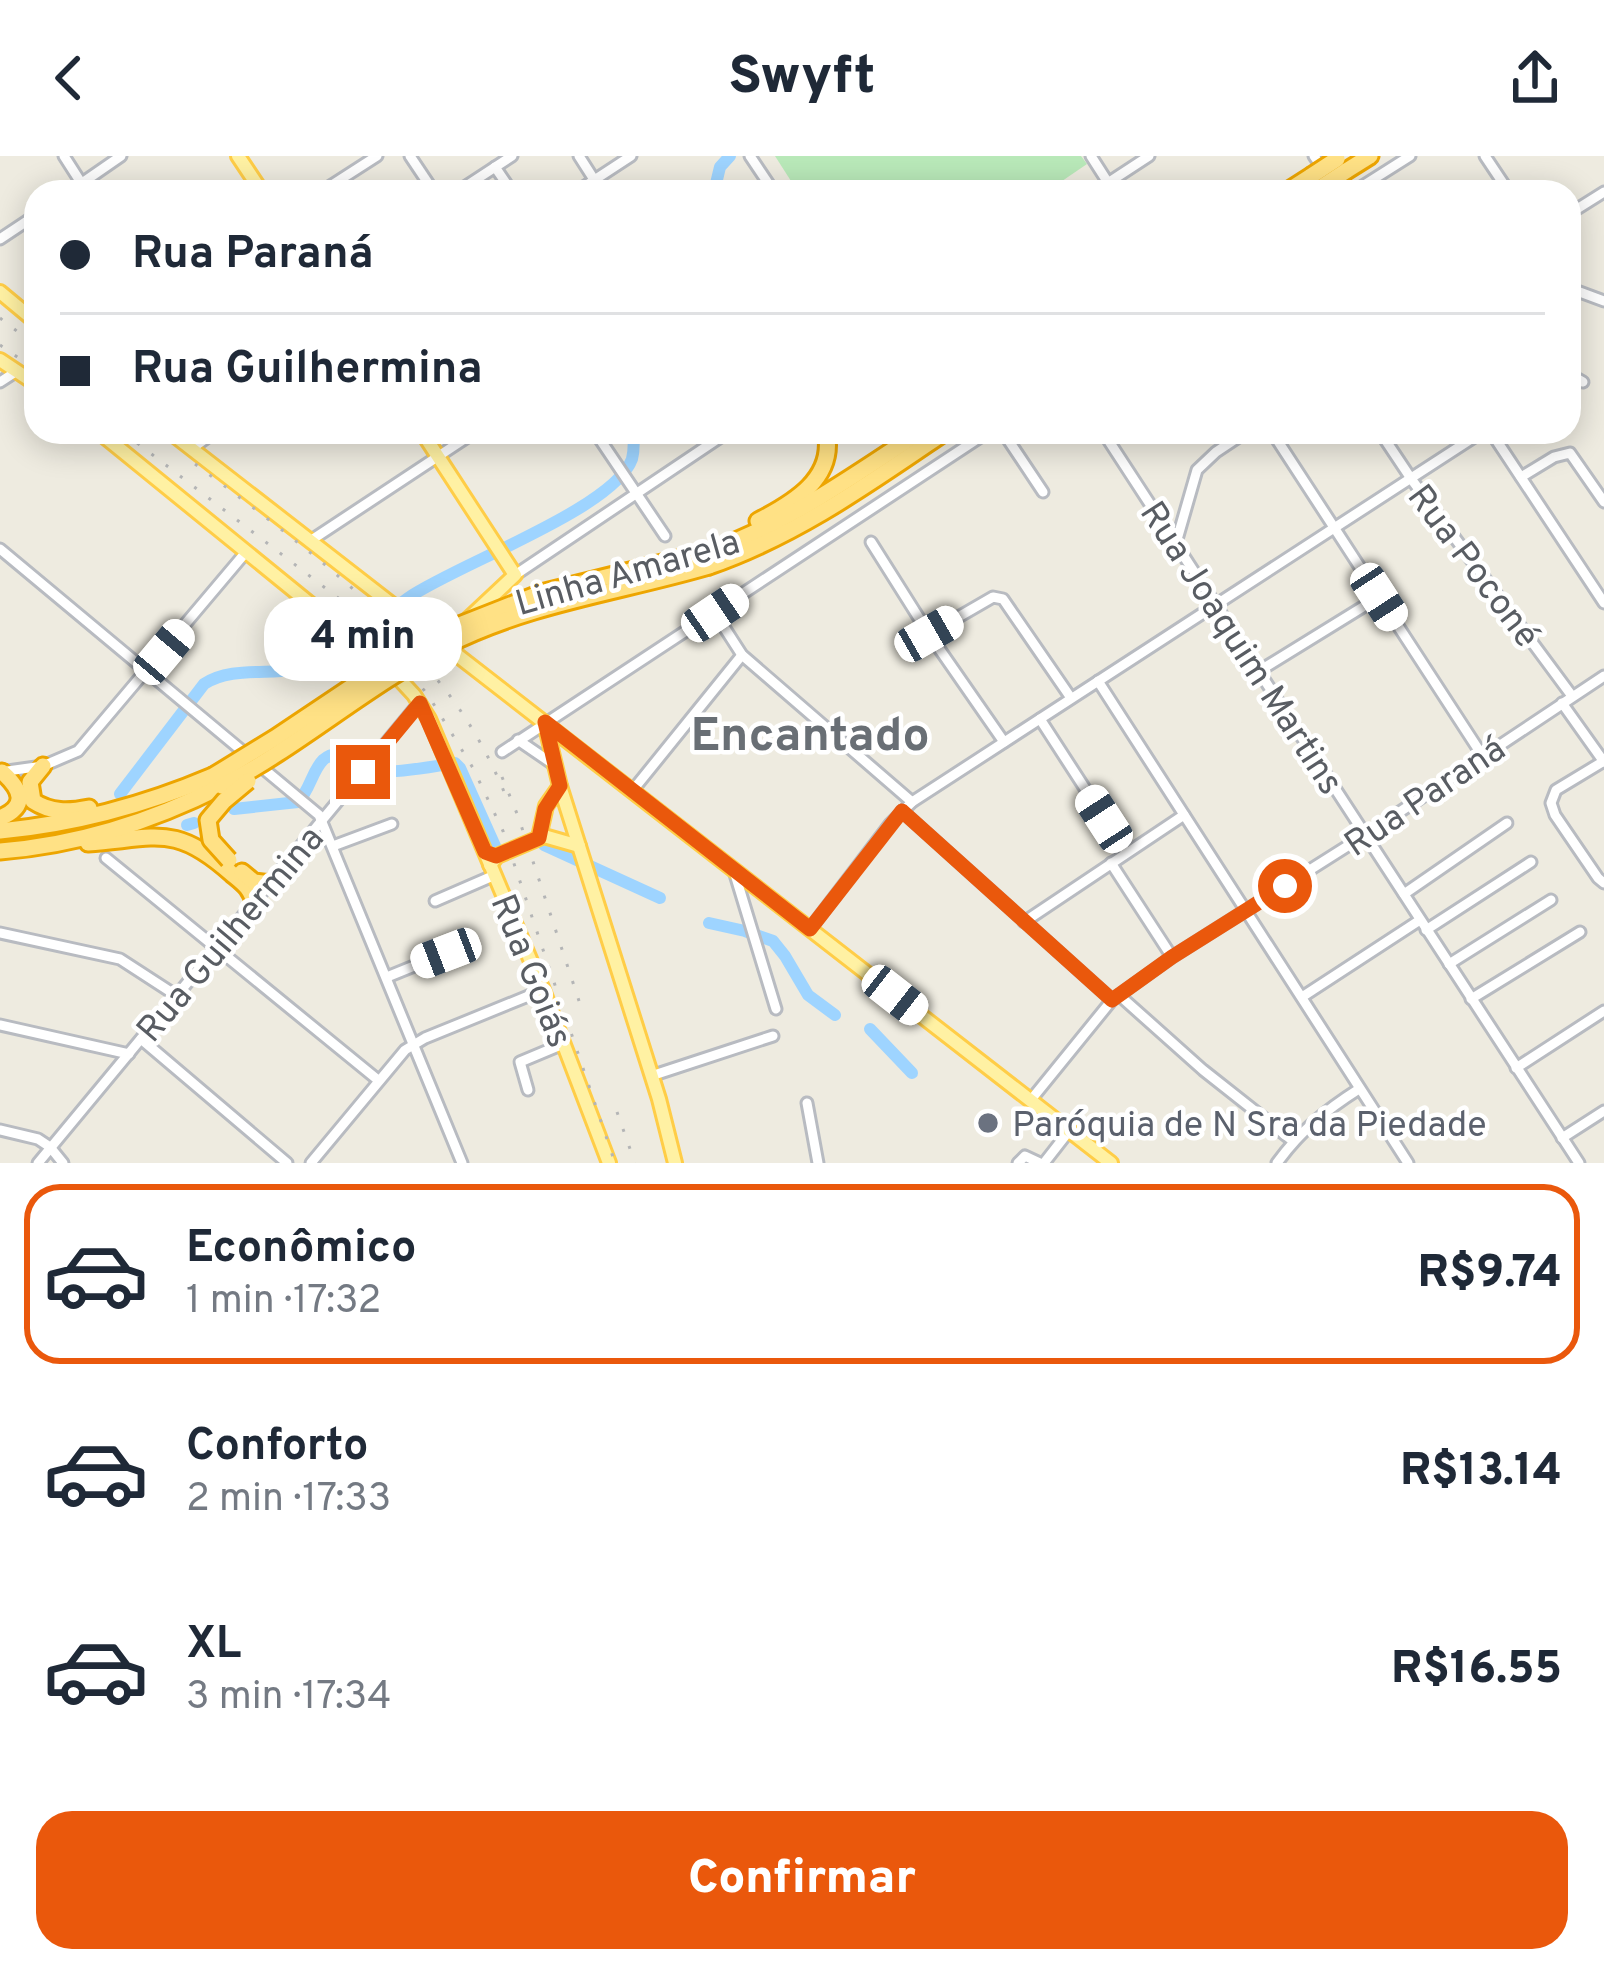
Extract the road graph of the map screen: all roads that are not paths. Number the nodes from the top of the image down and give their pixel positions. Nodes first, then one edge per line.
1 (121, 156) edge
2 (377, 156) edge
3 (512, 156) edge
4 (579, 156) edge
5 (631, 156) edge
6 (1149, 156) edge
7 (1370, 156) edge
8 (1410, 156) edge
9 (1341, 162) edge
10 (495, 167) junction
11 (93, 180) edge
12 (340, 180) edge
13 (475, 180) edge
14 (504, 180) edge
15 (594, 180) joint
16 (1120, 180) edge
17 (1374, 180) edge
18 (0, 292) edge
19 (24, 312) edge
20 (0, 360) edge
21 (17, 371) junction
22 (24, 376) edge
23 (0, 382) edge
24 (114, 444) edge
25 (185, 444) edge
26 (198, 444) edge
27 (430, 444) edge
28 (456, 444) edge
29 (603, 444) edge
30 (710, 444) edge
31 (826, 444) edge
32 (901, 444) edge
33 (927, 444) edge
34 (933, 444) edge
35 (970, 444) edge
36 (1011, 444) edge
37 (1111, 444) edge
38 (1228, 444) edge
39 (1280, 444) edge
40 (1388, 444) edge
41 (1464, 444) edge
42 (1499, 444) edge
43 (191, 449) junction
44 (910, 455) junction
45 (438, 456) junction
46 (1521, 476) junction
47 (1412, 480) junction
48 (1043, 492) dead end
49 (635, 494) junction
50 (1604, 502) edge
51 (1334, 528) junction
52 (665, 536) dead end
53 (310, 541) junction
54 (871, 542) dead end
55 (1176, 543) junction
56 (0, 550) edge
57 (246, 552) junction
58 (711, 556) junction
59 (1604, 572) edge
60 (515, 574) junction
61 (1590, 581) junction
62 (1379, 597) junction
63 (1604, 603) edge
64 (1216, 604) junction
65 (397, 607) junction
66 (715, 613) junction
67 (457, 630) junction
68 (929, 634) junction
69 (742, 655) junction
70 (473, 665) junction
71 (148, 671) junction
72 (1259, 671) junction
73 (1604, 676) edge
74 (1098, 681) junction
75 (1071, 698) junction
76 (1567, 699) junction
77 (420, 703) junction
78 (1040, 719) junction
79 (545, 722) junction
80 (518, 740) junction
81 (1004, 742) junction
82 (577, 747) junction
83 (281, 750) junction
84 (502, 752) dead end
85 (1482, 755) junction
86 (1604, 762) edge
87 (554, 764) junction
88 (44, 766) junction
89 (1, 771) edge
90 (217, 781) junction
91 (560, 786) junction
92 (180, 788) junction
93 (633, 790) junction
94 (912, 802) junction
95 (902, 811) junction
96 (1184, 815) junction
97 (0, 818) edge
98 (322, 820) junction
99 (1507, 823) dead end
100 (392, 824) dead end
101 (0, 831) edge
102 (1365, 835) junction
103 (539, 838) junction
104 (55, 842) junction
105 (333, 846) junction
106 (0, 850) edge
107 (1126, 852) junction
108 (582, 857) junction
109 (106, 858) dead end
110 (492, 862) junction
111 (1111, 862) junction
112 (1531, 862) dead end
113 (734, 870) junction
114 (1604, 883) edge
115 (271, 884) junction
116 (1404, 894) junction
117 (1551, 900) dead end
118 (435, 901) dead end
119 (254, 904) junction
120 (1246, 912) junction
121 (1024, 922) junction
122 (1423, 925) junction
123 (810, 929) junction
124 (1580, 932) dead end
125 (0, 933) edge
126 (217, 949) junction
127 (446, 953) dead end
128 (1172, 957) junction
129 (1449, 964) junction
130 (387, 976) junction
131 (543, 990) junction
132 (177, 995) junction
133 (1302, 997) junction
134 (1115, 998) junction
135 (1471, 999) junction
136 (776, 1010) dead end
137 (1604, 1011) edge
138 (0, 1025) edge
139 (773, 1036) dead end
140 (141, 1039) junction
141 (415, 1043) junction
142 (563, 1044) junction
143 (129, 1054) junction
144 (1516, 1068) junction
145 (651, 1076) junction
146 (378, 1080) junction
147 (1359, 1089) junction
148 (528, 1090) dead end
149 (1030, 1101) junction
150 (807, 1103) dead end
151 (1604, 1112) edge
152 (0, 1130) edge
153 (1070, 1131) junction
154 (1562, 1138) junction
155 (1293, 1141) junction
156 (50, 1148) junction
157 (38, 1163) edge
158 (63, 1163) edge
159 (287, 1163) edge
160 (310, 1163) edge
161 (462, 1163) edge
162 (609, 1163) edge
163 (675, 1163) edge
164 (818, 1163) edge
165 (1018, 1163) edge
166 (1042, 1163) edge
167 (1111, 1163) edge
168 (1277, 1163) edge
169 (1408, 1163) edge
170 (1579, 1163) edge

1 - 11 street
2 - 12 street
3 - 10 street
4 - 15 street
5 - 15 street
6 - 16 street
7 - 9 highway
8 - 17 street
10 - 13 street
10 - 14 street
18 - 19 main road
20 - 21 main road
21 - 22 main road
21 - 23 street
24 - 57 main road, Rua Goiás
25 - 43 main road
26 - 43 street
27 - 45 main road
28 - 45 street
29 - 49 street
30 - 49 street
31 - 58 highway
32 - 58 highway, Linha Amarela
33 - 44 highway, Linha Amarela
34 - 44 highway
35 - 66 street
36 - 48 street
37 - 55 street, Rua Joaquim Martins
38 - 55 street
39 - 51 street
40 - 47 street, Rua Poconé
41 - 47 street
42 - 46 street
43 - 53 main road
44 - 58 highway, Linha Amarela
45 - 53 street
45 - 60 main road
46 - 50 street
46 - 61 street
47 - 51 street
47 - 76 street, Rua Poconé
49 - 52 street
49 - 60 street
51 - 62 street
51 - 64 street
53 - 65 main road
54 - 68 street
55 - 64 street, Rua Joaquim Martins
56 - 71 street
57 - 71 street
57 - 77 main road, Rua Goiás
58 - 83 highway, Linha Amarela, bridge
58 - 90 highway, Linha Amarela, bridge
59 - 61 street
60 - 67 main road
61 - 63 street
62 - 72 street
62 - 85 street
64 - 72 street, Rua Joaquim Martins
64 - 74 street
65 - 67 main road
65 - 70 main road
66 - 69 street
66 - 79 street
67 - 70 main road
68 - 75 street
68 - 81 street
69 - 93 street
69 - 94 street
70 - 79 main road
71 - 88 street
71 - 98 street
72 - 102 street, Rua Joaquim Martins
73 - 76 street, Rua Paraná
74 - 75 street
74 - 96 street
75 - 78 street
76 - 85 street, Rua Paraná
76 - 86 street, Rua Poconé
77 - 98 street, Rua Guilhermina
77 - 110 main road, Rua Goiás
78 - 81 street
78 - 107 street
79 - 80 street
79 - 82 main road
79 - 87 main road
80 - 84 street
80 - 87 street
81 - 94 street
82 - 87 main road
82 - 93 main road
83 - 90 highway, Linha Amarela, bridge
83 - 115 highway, bridge
85 - 102 street, Rua Paraná
86 - 114 street
87 - 91 main road
88 - 89 street
88 - 92 highway
89 - 97 highway
90 - 92 highway, Linha Amarela
90 - 104 highway, Linha Amarela
91 - 103 main road
91 - 108 main road
92 - 101 highway, Linha Amarela
93 - 113 main road
94 - 95 street
95 - 121 street
95 - 123 street
96 - 107 street
96 - 120 street
98 - 105 street
98 - 115 street, Rua Guilhermina
99 - 116 street
100 - 105 street
102 - 116 street, Rua Joaquim Martins
102 - 120 street, Rua Paraná
103 - 108 main road
103 - 110 main road
104 - 106 highway, Linha Amarela
104 - 119 highway
105 - 130 street
107 - 111 street
108 - 145 main road
109 - 126 street
110 - 118 street
110 - 131 main road, Rua Goiás
111 - 121 street
111 - 128 street
112 - 122 street
113 - 123 main road
113 - 136 street
115 - 119 street, Rua Guilhermina
116 - 122 street, Rua Joaquim Martins
117 - 129 street
119 - 126 street, Rua Guilhermina
120 - 128 street, Rua Paraná
120 - 133 street
121 - 134 street
122 - 129 street, Rua Joaquim Martins
122 - 133 street
123 - 149 main road
124 - 135 street
125 - 132 street
126 - 132 street, Rua Guilhermina
126 - 146 street
127 - 130 street
128 - 134 street, Rua Paraná
129 - 135 street, Rua Joaquim Martins
130 - 141 street
131 - 141 street
131 - 142 main road, Rua Goiás
132 - 140 street, Rua Guilhermina
133 - 147 street
134 - 149 street, Rua Paraná
134 - 155 street
135 - 144 street, Rua Joaquim Martins
137 - 144 street
138 - 143 street
139 - 145 street
140 - 143 street, Rua Guilhermina
140 - 159 street
141 - 146 street
141 - 161 street
142 - 148 street
142 - 162 main road, Rua Goiás
143 - 156 street, Rua Guilhermina
144 - 154 street, Rua Joaquim Martins
145 - 163 main road
146 - 160 street
147 - 155 street
147 - 169 street
149 - 153 main road
150 - 164 street
151 - 154 street
152 - 156 street
153 - 166 street
153 - 167 main road
154 - 170 street, Rua Joaquim Martins
155 - 168 street
156 - 157 street, Rua Guilhermina
156 - 158 street
165 - 166 street

